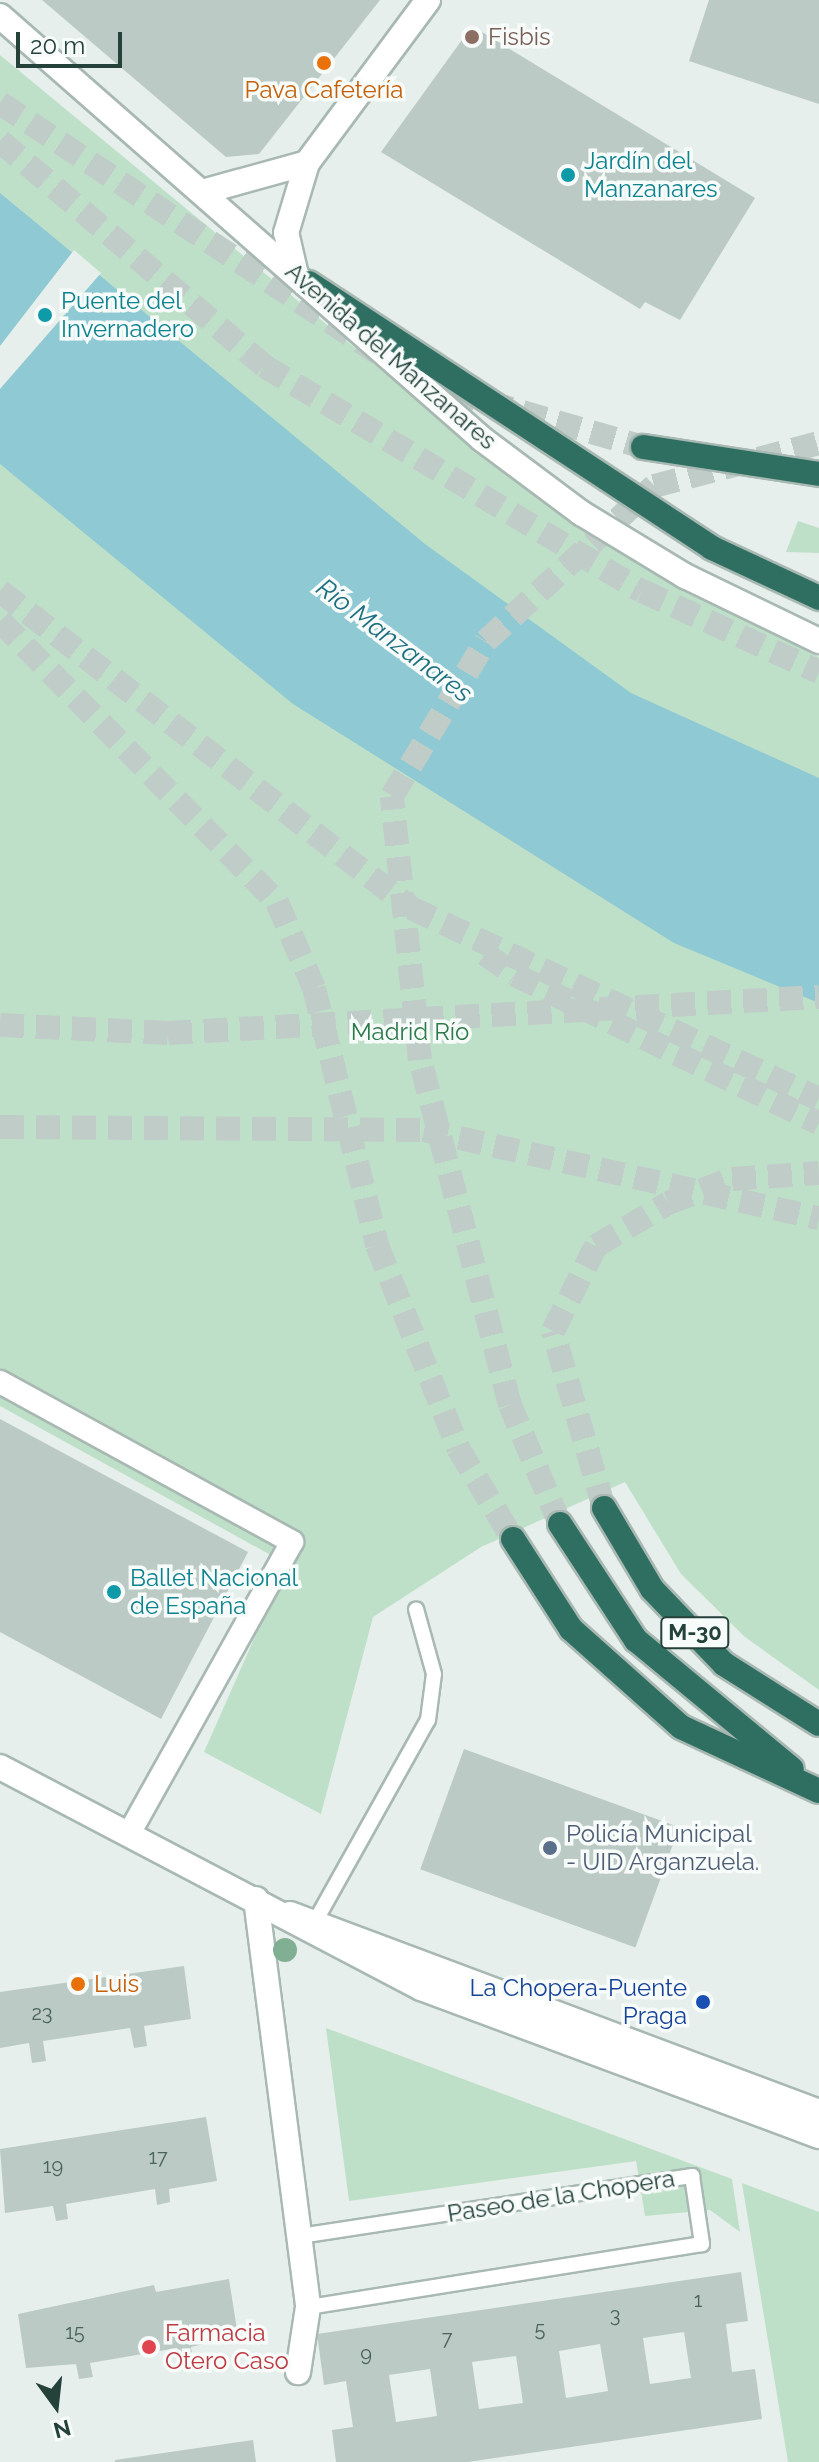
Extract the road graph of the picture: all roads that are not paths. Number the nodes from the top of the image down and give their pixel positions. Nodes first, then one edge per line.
1 (428, 0) edge
2 (0, 16) edge
3 (307, 163) junction
4 (202, 192) junction
5 (302, 277) junction
6 (643, 447) tunnel mouth
7 (819, 474) edge
8 (819, 598) edge
9 (819, 641) edge
10 (0, 1382) edge
11 (604, 1508) tunnel mouth
12 (560, 1524) tunnel mouth
13 (513, 1539) tunnel mouth
14 (416, 1609) dead end
15 (819, 1724) edge
16 (0, 1767) edge
17 (819, 1791) edge
18 (130, 1832) junction
19 (266, 1905) junction
20 (316, 1920) junction
21 (819, 2112) edge
22 (819, 2136) edge
23 (300, 2236) junction
24 (308, 2307) junction
25 (298, 2372) dead end

1 - 3 street
2 - 4 street, Avenida del Manzanares
3 - 4 street
3 - 5 street
4 - 5 street, Avenida del Manzanares
5 - 8 highway
5 - 9 street, Avenida del Manzanares
6 - 7 highway
10 - 18 street
11 - 15 highway, M-30
12 - 17 highway
13 - 17 highway
14 - 20 lane
16 - 18 street
18 - 19 street
19 - 20 street
19 - 22 street
19 - 23 street
20 - 21 street
23 - 24 street
23 - 24 lane, Paseo de la Chopera
24 - 25 street

